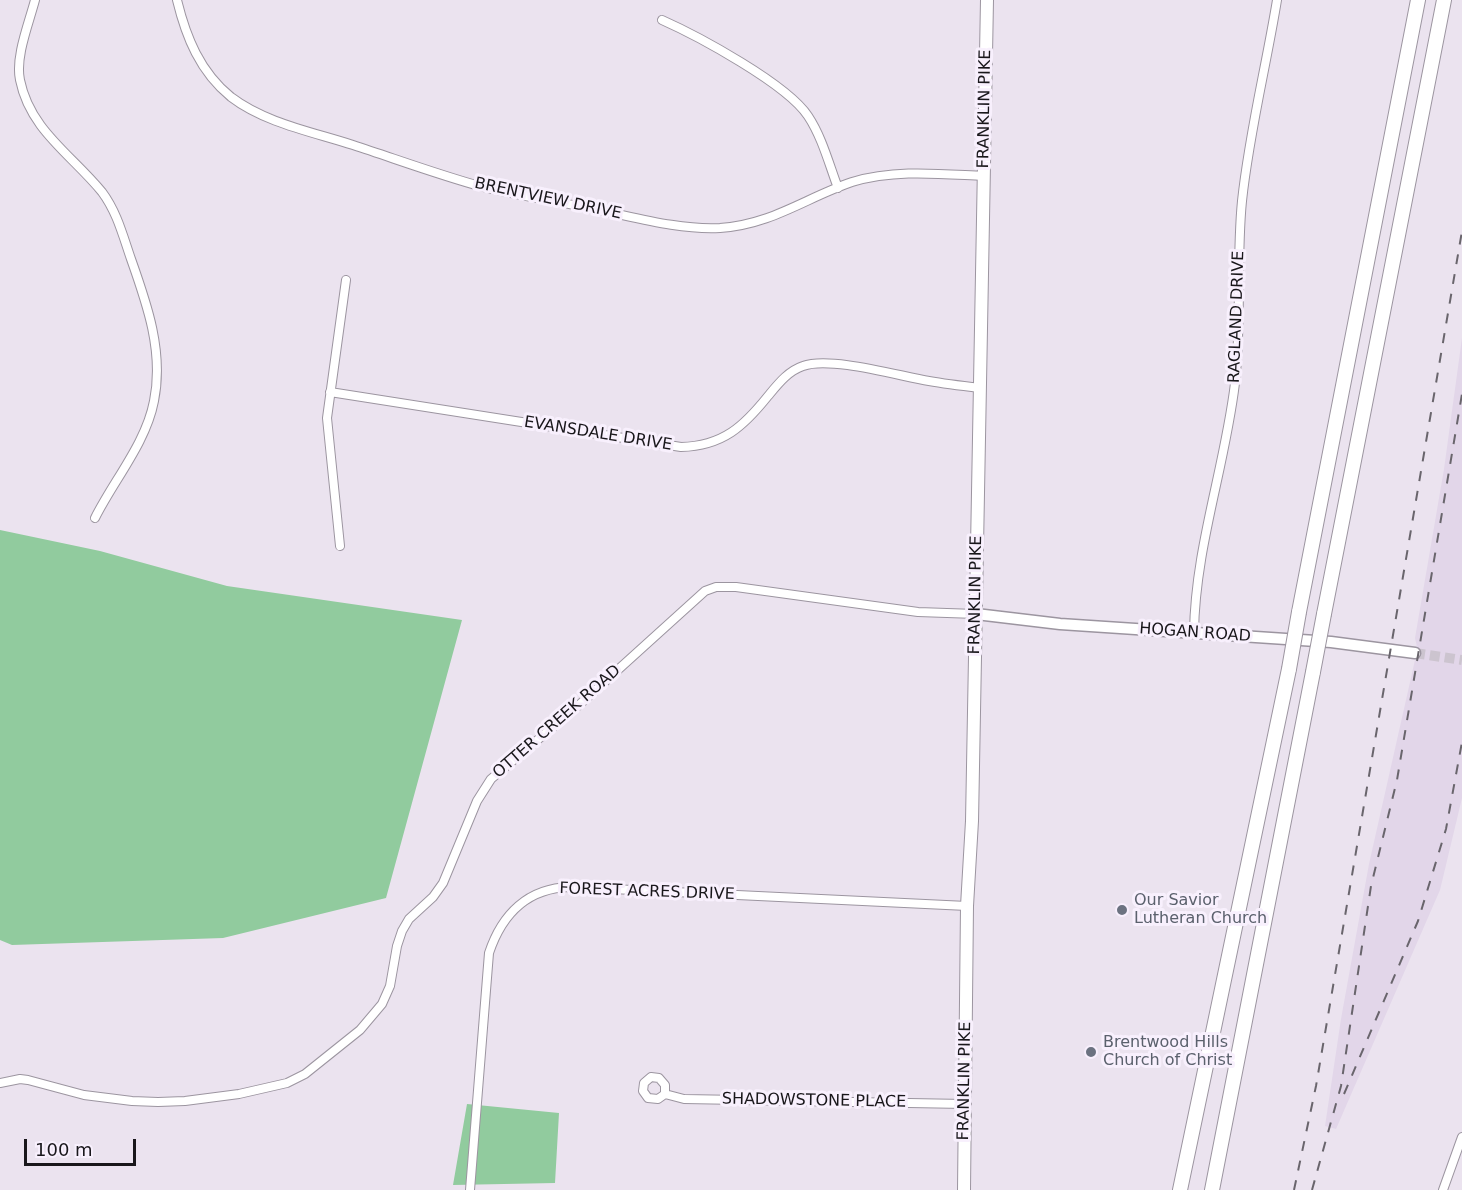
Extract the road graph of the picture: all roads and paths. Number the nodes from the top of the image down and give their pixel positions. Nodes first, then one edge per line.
1 (35, 0) edge
2 (177, 0) edge
3 (987, 0) edge
4 (1277, 0) edge
5 (1418, 0) edge
6 (1444, 0) edge
7 (662, 20) dead end
8 (983, 176) junction
9 (838, 188) junction
10 (345, 280) dead end
11 (980, 388) junction
12 (330, 392) junction
13 (95, 518) dead end
14 (340, 546) dead end
15 (976, 615) junction
16 (1194, 633) junction
17 (1415, 653) tunnel mouth
18 (967, 906) junction
19 (0, 1083) edge
20 (665, 1094) dead end
21 (965, 1104) junction
22 (1462, 1137) edge
23 (470, 1190) edge
24 (964, 1190) edge
25 (1180, 1190) edge
26 (1212, 1190) edge
27 (1443, 1190) edge

1 - 13 street
2 - 9 street, BRENTVIEW DRIVE
3 - 8 main road, FRANKLIN PIKE
4 - 16 street, RAGLAND DRIVE
5 - 25 highway, bridge
6 - 26 highway, bridge
7 - 9 street
8 - 9 street, BRENTVIEW DRIVE
8 - 11 main road, FRANKLIN PIKE
10 - 12 street
11 - 12 street, EVANSDALE DRIVE
11 - 15 main road, FRANKLIN PIKE
12 - 14 street
15 - 16 street, HOGAN ROAD
15 - 18 main road, FRANKLIN PIKE
15 - 19 street, OTTER CREEK ROAD
16 - 17 street, HOGAN ROAD
18 - 21 main road, FRANKLIN PIKE
18 - 23 street, FOREST ACRES DRIVE
20 - 21 street, SHADOWSTONE PLACE
21 - 24 main road, FRANKLIN PIKE
22 - 27 street

